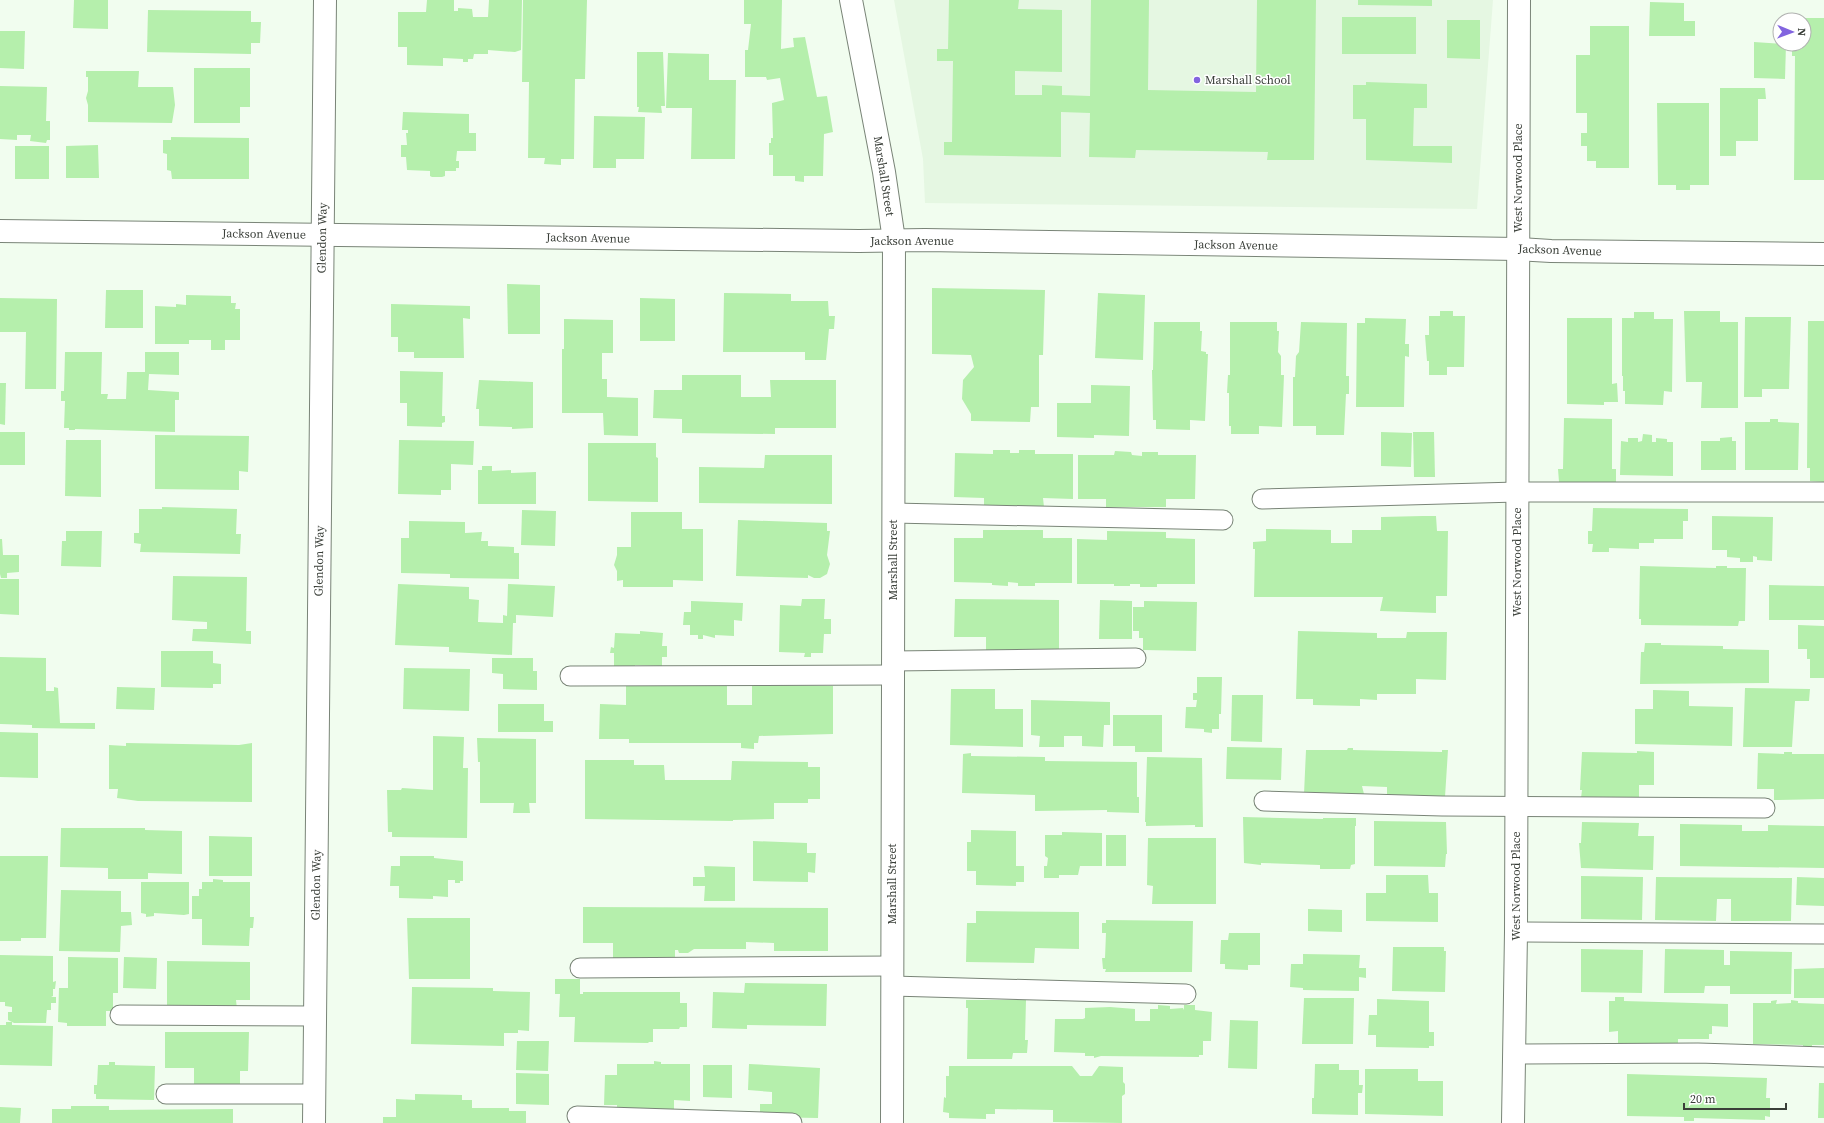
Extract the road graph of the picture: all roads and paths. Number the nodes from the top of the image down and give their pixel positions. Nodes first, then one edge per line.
1 (324, 0) edge
2 (851, 0) edge
3 (1519, 0) edge
4 (0, 232) edge
5 (322, 235) junction
6 (894, 240) junction
7 (1518, 249) junction
8 (1824, 254) edge
9 (1517, 492) junction
10 (1824, 492) edge
11 (1262, 499) dead end
12 (893, 513) junction
13 (1223, 520) dead end
14 (1136, 658) dead end
15 (893, 668) junction
16 (570, 676) dead end
17 (1264, 801) dead end
18 (1516, 806) junction
19 (1765, 808) dead end
20 (1516, 932) junction
21 (1824, 934) edge
22 (580, 968) dead end
23 (892, 976) junction
24 (1186, 994) dead end
25 (120, 1014) dead end
26 (315, 1016) junction
27 (1514, 1054) junction
28 (1824, 1057) edge
29 (166, 1094) dead end
30 (314, 1094) junction
31 (577, 1116) dead end
32 (314, 1123) edge
33 (792, 1123) edge
34 (892, 1123) edge
35 (1513, 1123) edge

1 - 5 street, Glendon Way
2 - 6 street, Marshall Street
3 - 7 street, West Norwood Place
4 - 5 street, Jackson Avenue
5 - 6 street, Jackson Avenue
5 - 26 street, Glendon Way
6 - 7 street, Jackson Avenue
6 - 12 street, Marshall Street
7 - 8 street, Jackson Avenue
7 - 9 street, West Norwood Place
9 - 10 lane
9 - 11 lane
9 - 18 street, West Norwood Place
12 - 13 lane
12 - 15 street, Marshall Street
14 - 15 lane
15 - 16 lane
15 - 23 street, Marshall Street
17 - 18 lane
18 - 19 lane
18 - 20 street, West Norwood Place
20 - 21 lane
20 - 27 street, West Norwood Place
22 - 23 lane
23 - 24 lane
23 - 34 street, Marshall Street
25 - 26 lane
26 - 30 street, Glendon Way
27 - 28 lane
27 - 35 street, West Norwood Place
29 - 30 lane
30 - 32 street, Glendon Way
31 - 33 lane

